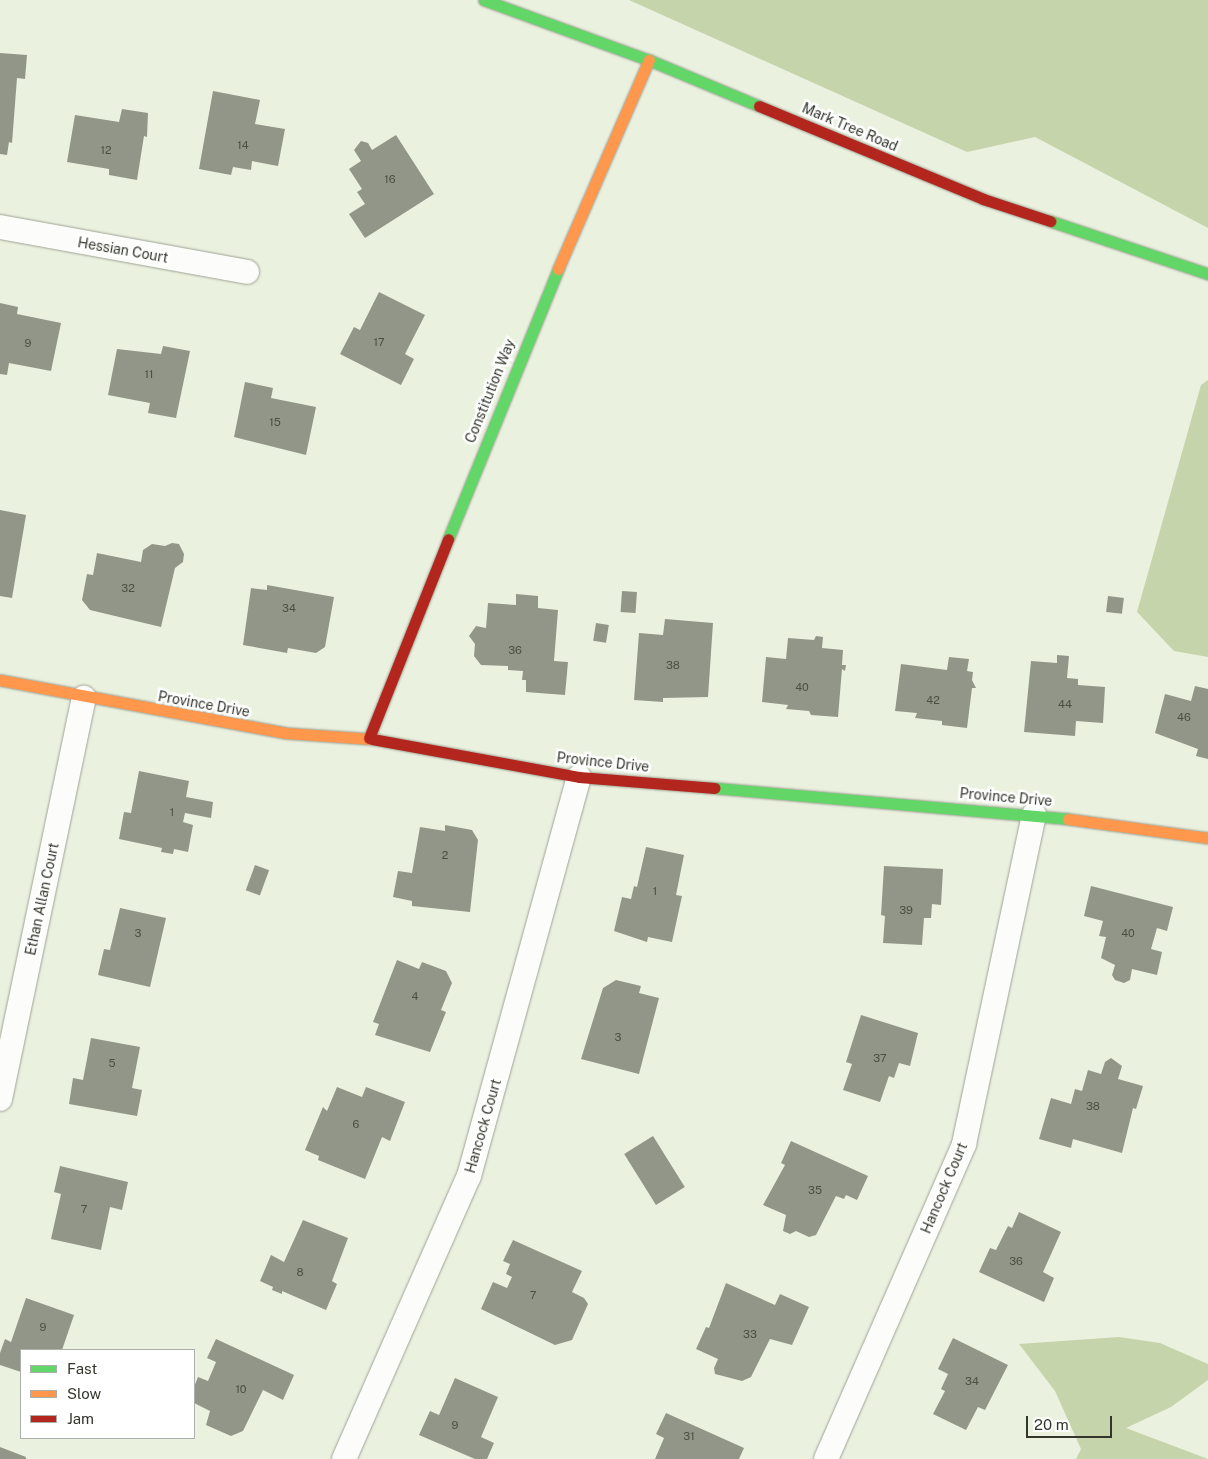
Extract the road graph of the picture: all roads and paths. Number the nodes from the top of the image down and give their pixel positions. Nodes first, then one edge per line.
1 (484, 0) edge
2 (649, 60) junction
3 (0, 227) edge
4 (247, 272) dead end
5 (1208, 274) edge
6 (0, 680) edge
7 (84, 698) junction
8 (369, 738) junction
9 (579, 777) junction
10 (1034, 814) junction
11 (1208, 838) edge
12 (0, 1099) edge
13 (344, 1459) edge
14 (826, 1459) edge

1 - 2 street, Mark Tree Road
2 - 5 street, Mark Tree Road
2 - 8 street, Constitution Way
3 - 4 street, Hessian Court
6 - 7 street, Province Drive
7 - 8 street, Province Drive
7 - 12 street, Ethan Allan Court
8 - 9 street, Province Drive
9 - 10 street, Province Drive
9 - 13 street, Hancock Court
10 - 11 street, Province Drive
10 - 14 street, Hancock Court

